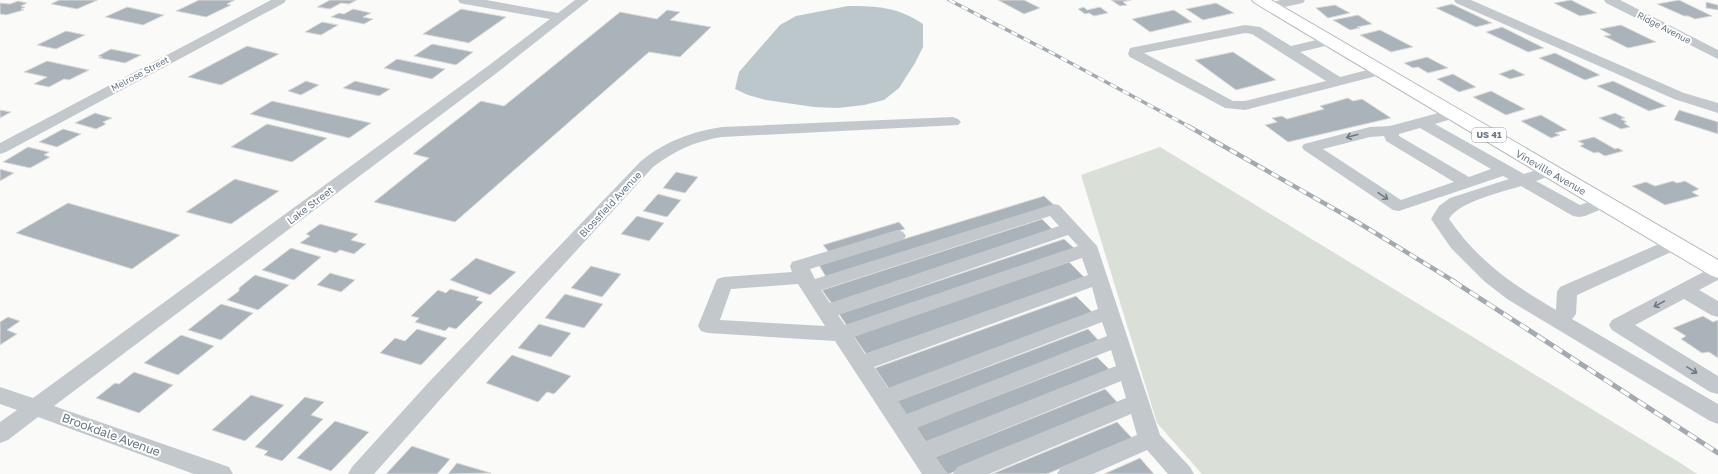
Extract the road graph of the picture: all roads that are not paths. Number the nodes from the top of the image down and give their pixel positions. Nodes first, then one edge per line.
1 (280, 0) edge
2 (464, 0) edge
3 (583, 0) edge
4 (1299, 0) edge
5 (1460, 0) edge
6 (1610, 0) edge
7 (1265, 3) edge
8 (561, 17) junction
9 (1329, 41) junction
10 (1289, 52) junction
11 (1718, 55) edge
12 (1379, 71) junction
13 (1338, 82) junction
14 (1718, 108) edge
15 (1453, 114) junction
16 (953, 122) dead end
17 (1422, 123) junction
18 (1390, 131) junction
19 (0, 149) edge
20 (1524, 156) junction
21 (1500, 167) junction
22 (1549, 171) junction
23 (1522, 180) junction
24 (1468, 183) junction
25 (1603, 202) junction
26 (1071, 228) junction
27 (897, 236) dead end
28 (1674, 244) junction
29 (1089, 249) junction
30 (1718, 271) edge
31 (1098, 278) junction
32 (806, 282) junction
33 (1684, 290) junction
34 (1718, 310) edge
35 (826, 312) junction
36 (1109, 312) junction
37 (1558, 319) junction
38 (1619, 325) junction
39 (841, 334) junction
40 (1118, 339) junction
41 (1593, 340) junction
42 (861, 364) junction
43 (1128, 370) junction
44 (1718, 386) edge
45 (0, 395) edge
46 (884, 398) junction
47 (1138, 402) junction
48 (36, 408) junction
49 (1718, 415) edge
50 (902, 425) junction
51 (0, 434) edge
52 (1150, 439) junction
53 (920, 453) junction
54 (1084, 471) edge
55 (221, 474) edge
56 (360, 474) edge
57 (935, 474) edge
58 (965, 474) edge
59 (1182, 474) edge

1 - 19 street, Melrose Street
2 - 8 street
3 - 8 street, Lake Street
4 - 7 street
5 - 14 street
6 - 11 street, Ridge Avenue
7 - 9 main road, Vineville Avenue / US 41
8 - 48 street, Lake Street
9 - 10 street
9 - 12 main road, Vineville Avenue / US 41
10 - 13 street
10 - 13 street
12 - 13 street
12 - 15 main road, Vineville Avenue / US 41
15 - 17 street
15 - 20 main road, Vineville Avenue / US 41
16 - 56 street, Blossfield Avenue
17 - 18 street
17 - 21 street
18 - 24 street
18 -> 24 street
20 - 21 street
20 - 22 main road, Vineville Avenue / US 41
21 - 23 street
21 - 24 street
22 - 23 street
22 - 25 main road, Vineville Avenue / US 41
23 - 25 street
23 - 37 street
25 - 28 main road, Vineville Avenue / US 41
26 - 29 street
26 - 32 street
26 - 35 street
27 - 32 street
28 - 30 main road, Vineville Avenue / US 41
28 - 37 street
29 - 31 street
29 - 39 street
30 - 33 street
31 - 36 street
31 - 42 street
32 - 35 street
32 - 39 street
33 - 34 street
33 -> 38 street
35 - 39 street
36 - 40 street
36 - 46 street
37 - 41 street
38 - 41 street
38 -> 44 street
39 - 42 street
40 - 43 street
40 - 50 street
41 - 49 street
42 - 46 street
43 - 47 street
43 - 53 street
45 - 48 street, Brookdale Avenue
46 - 50 street
47 - 52 street
47 - 58 street
48 - 51 street, Lake Street
48 - 55 street, Brookdale Avenue
50 - 53 street
52 - 54 street
52 - 59 street
53 - 57 street

